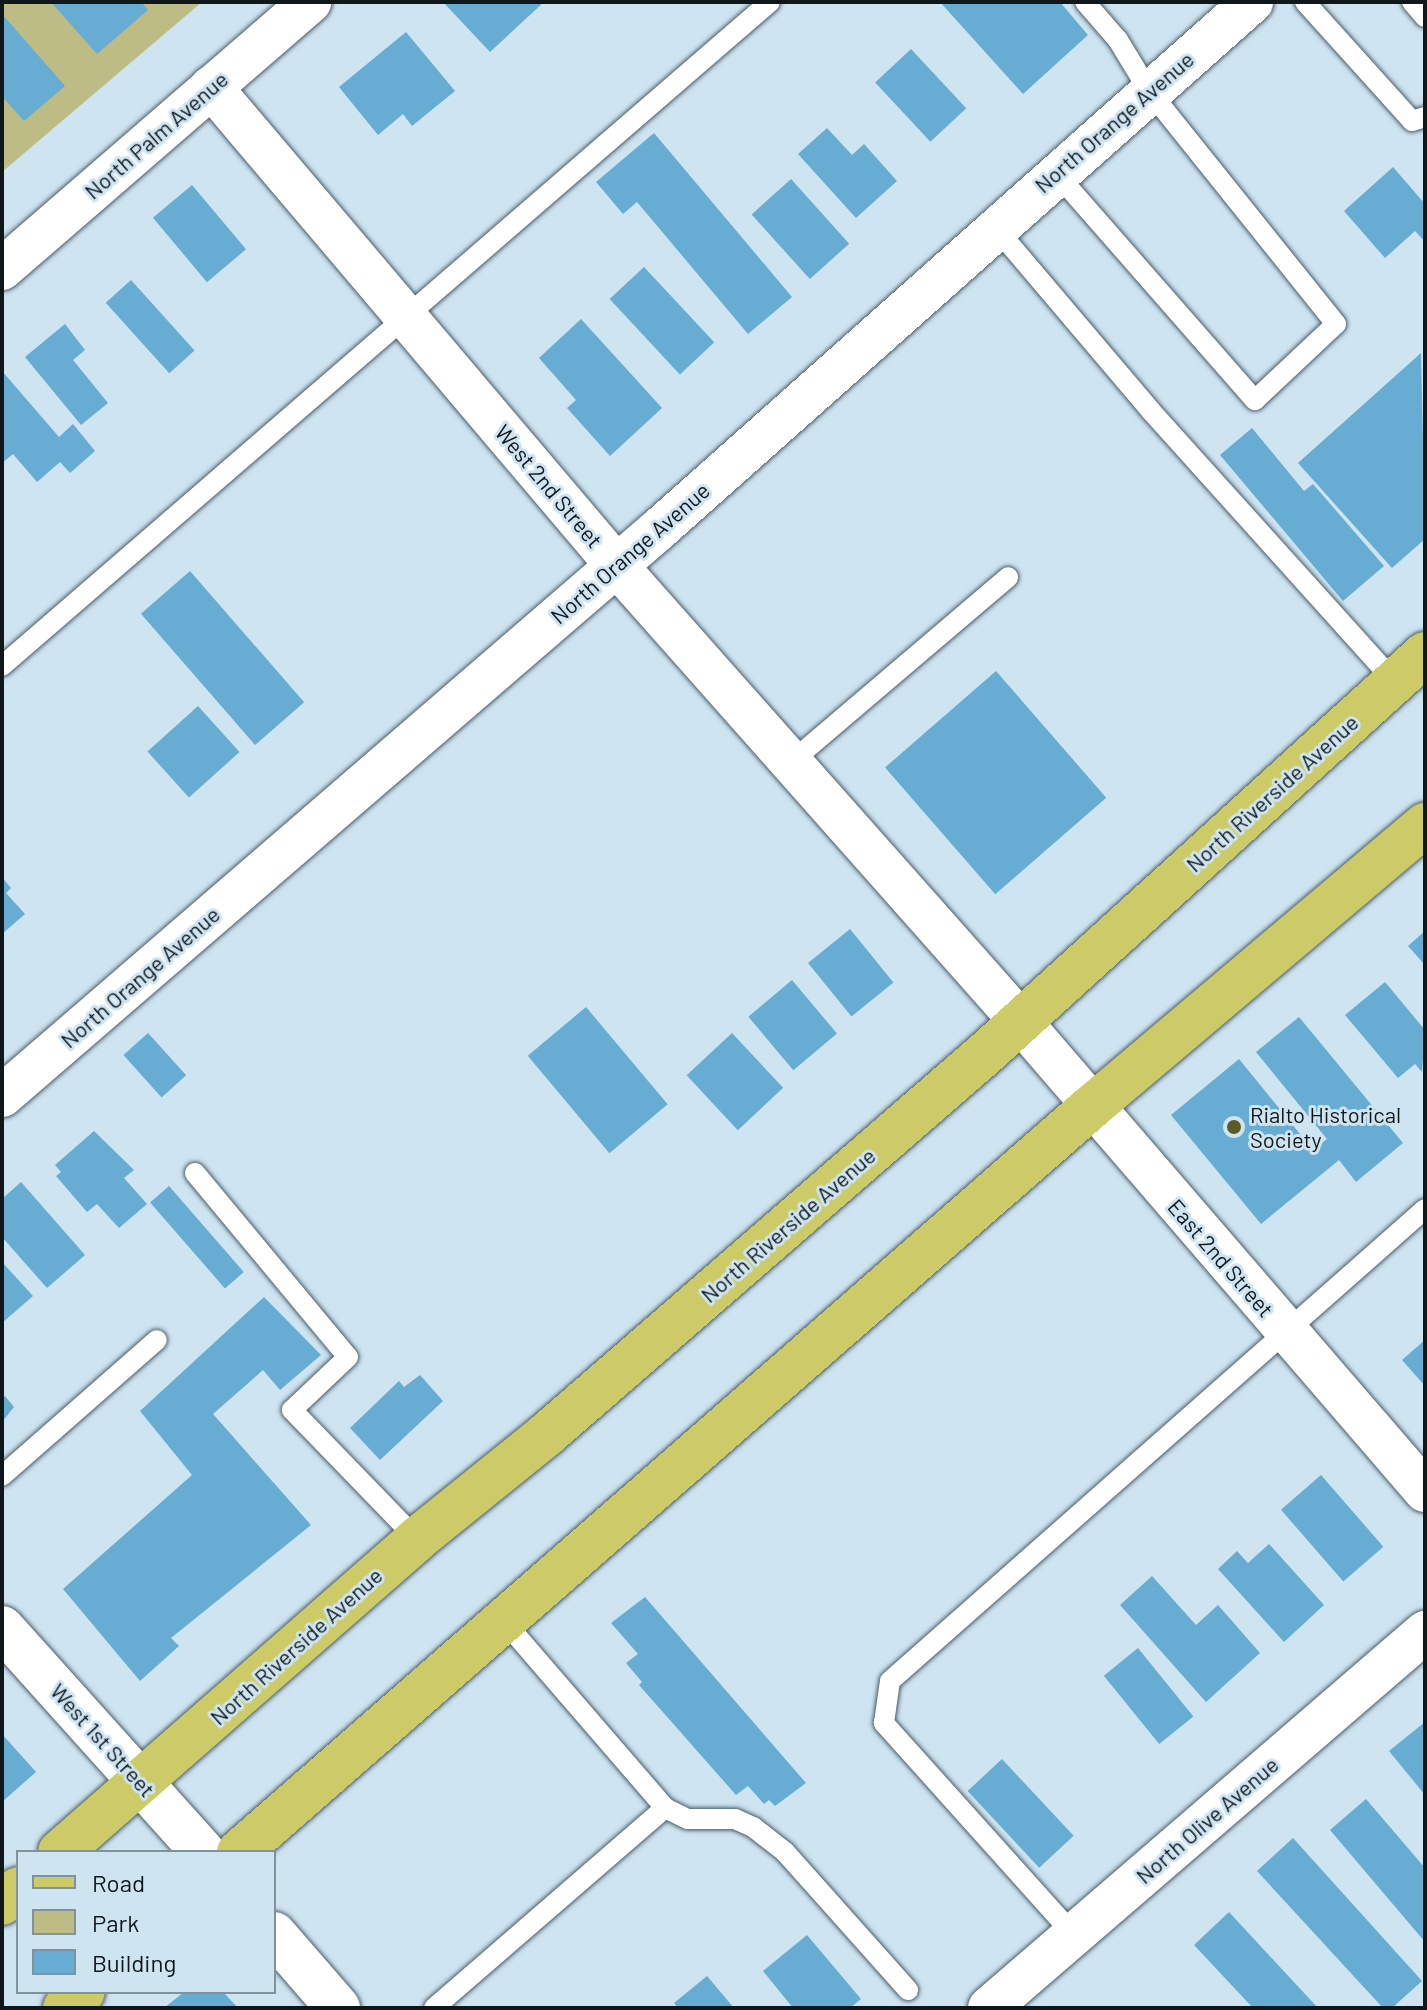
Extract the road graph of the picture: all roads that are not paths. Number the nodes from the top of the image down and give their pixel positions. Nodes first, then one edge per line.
1 (310, 2) edge
2 (770, 2) edge
3 (1085, 2) edge
4 (1252, 2) edge
5 (1305, 2) edge
6 (1412, 2) edge
7 (1425, 17) edge
8 (211, 87) junction
9 (1149, 91) junction
10 (1425, 117) edge
11 (1056, 173) junction
12 (995, 227) junction
13 (2, 269) edge
14 (406, 317) junction
15 (617, 566) junction
16 (1008, 577) dead end
17 (2, 666) edge
18 (1410, 667) edge
19 (791, 762) junction
20 (1425, 825) edge
21 (1021, 1022) junction
22 (2, 1096) edge
23 (1090, 1108) junction
24 (195, 1173) dead end
25 (1425, 1209) edge
26 (1285, 1331) junction
27 (157, 1340) dead end
28 (2, 1476) edge
29 (1425, 1491) edge
30 (417, 1539) junction
31 (503, 1620) junction
32 (2, 1628) edge
33 (1425, 1632) edge
34 (141, 1782) junction
35 (665, 1808) junction
36 (62, 1850) edge
37 (201, 1850) edge
38 (241, 1850) edge
39 (1074, 1935) junction
40 (276, 1936) edge
41 (908, 1990) dead end
42 (81, 1994) edge
43 (65, 2008) edge
44 (338, 2008) edge
45 (434, 2008) edge
46 (989, 2008) edge

1 - 8 street, North Palm Avenue
2 - 14 lane
3 - 9 lane
4 - 9 street, North Orange Avenue
5 - 10 lane
6 - 7 lane
8 - 13 street, North Palm Avenue
8 - 14 street, West 2nd Street
9 - 11 street, North Orange Avenue
9 - 11 lane
11 - 12 street, North Orange Avenue
12 - 15 street, North Orange Avenue
12 - 18 lane
14 - 15 street, West 2nd Street
14 - 17 lane
15 - 19 street, West 2nd Street
15 - 22 street, North Orange Avenue
16 - 19 lane
18 - 21 main road, North Riverside Avenue
19 - 21 street, West 2nd Street
20 - 23 main road
21 - 23 street, East 2nd Street
21 - 30 main road, North Riverside Avenue
23 - 26 street, East 2nd Street
23 - 31 main road
24 - 30 lane
25 - 26 lane
26 - 29 street, East 2nd Street
26 - 39 lane
27 - 28 lane
30 - 34 main road, North Riverside Avenue
31 - 35 lane
31 - 38 main road
32 - 34 street, West 1st Street
33 - 39 street, North Olive Avenue
34 - 36 main road, North Riverside Avenue
34 - 37 street, West 1st Street
35 - 41 lane
35 - 45 lane
39 - 46 street, North Olive Avenue
40 - 44 street
42 - 43 main road

